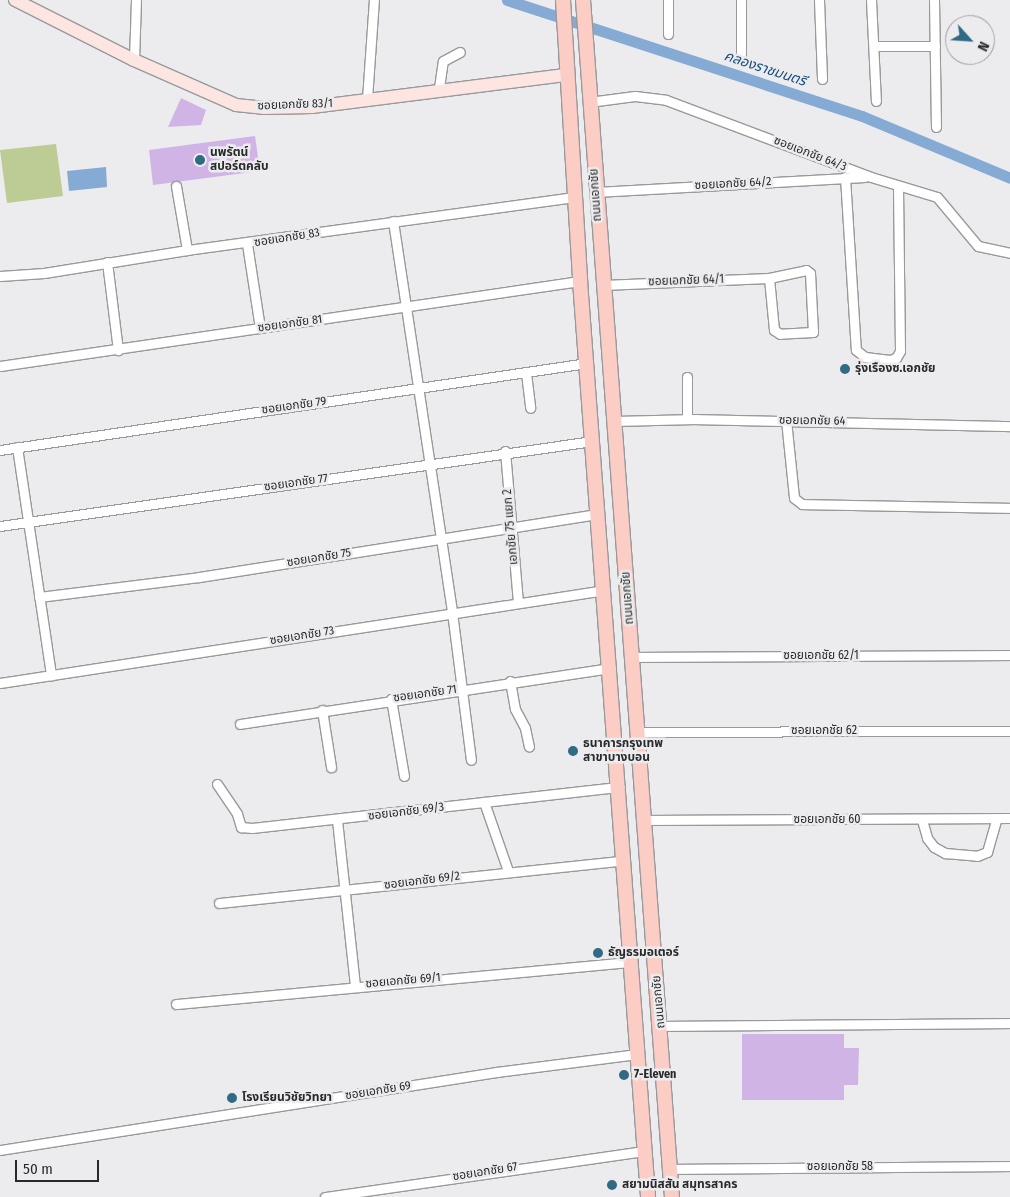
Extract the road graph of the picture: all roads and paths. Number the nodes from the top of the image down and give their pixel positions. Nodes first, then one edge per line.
1 (16, 0) edge
2 (136, 0) edge
3 (374, 0) edge
4 (563, 0) edge
5 (583, 0) edge
6 (668, 0) edge
7 (741, 0) edge
8 (819, 0) edge
9 (871, 0) edge
10 (934, 0) edge
11 (668, 34) dead end
12 (874, 46) junction
13 (935, 46) junction
14 (460, 52) dead end
15 (741, 54) dead end
16 (134, 60) junction
17 (567, 75) junction
18 (822, 79) dead end
19 (439, 88) junction
20 (367, 99) junction
21 (876, 101) dead end
22 (589, 102) junction
23 (936, 127) dead end
24 (845, 177) junction
25 (871, 177) junction
26 (176, 186) dead end
27 (898, 186) junction
28 (596, 192) junction
29 (575, 196) junction
30 (393, 221) junction
31 (247, 244) junction
32 (187, 250) junction
33 (1010, 253) edge
34 (106, 262) junction
35 (0, 276) edge
36 (770, 278) junction
37 (580, 281) junction
38 (603, 285) junction
39 (406, 308) junction
40 (260, 328) junction
41 (118, 350) junction
42 (587, 363) junction
43 (0, 366) edge
44 (526, 373) junction
45 (687, 377) dead end
46 (418, 388) junction
47 (530, 408) dead end
48 (687, 419) junction
49 (786, 420) junction
50 (614, 421) junction
51 (1010, 426) edge
52 (593, 441) junction
53 (17, 447) junction
54 (0, 450) edge
55 (505, 451) junction
56 (428, 463) junction
57 (618, 470) junction
58 (596, 471) junction
59 (1010, 508) edge
60 (599, 514) junction
61 (28, 522) junction
62 (0, 526) edge
63 (511, 529) junction
64 (441, 538) junction
65 (605, 590) junction
66 (39, 597) junction
67 (518, 602) junction
68 (452, 612) junction
69 (1010, 655) edge
70 (632, 657) junction
71 (611, 668) junction
72 (51, 675) junction
73 (510, 681) junction
74 (0, 683) edge
75 (461, 689) junction
76 (391, 700) junction
77 (322, 710) junction
78 (240, 724) dead end
79 (1010, 731) edge
80 (638, 732) junction
81 (529, 747) dead end
82 (471, 760) dead end
83 (331, 767) dead end
84 (404, 776) dead end
85 (217, 784) dead end
86 (620, 787) junction
87 (484, 802) junction
88 (996, 818) junction
89 (1010, 818) edge
90 (337, 820) junction
91 (644, 820) junction
92 (922, 820) junction
93 (625, 860) junction
94 (508, 871) junction
95 (346, 890) junction
96 (219, 903) dead end
97 (630, 962) junction
98 (355, 986) junction
99 (176, 1004) dead end
100 (1010, 1024) edge
101 (662, 1026) junction
102 (637, 1054) junction
103 (0, 1150) edge
104 (645, 1150) junction
105 (1010, 1166) edge
106 (670, 1169) junction
107 (325, 1197) edge
108 (648, 1197) edge
109 (672, 1197) edge

1 - 16 street, ซอยเอกชัย 83/1
2 - 16 street
3 - 20 street
4 - 17 main road, ถนนเอกชัย
5 - 22 main road, ถนนเอกชัย
6 - 11 street
7 - 15 street
8 - 18 street
9 - 12 street
10 - 13 street
12 - 13 street
12 - 21 street
13 - 23 street
14 - 19 street
16 - 20 street, ซอยเอกชัย 83/1
17 - 19 street, ซอยเอกชัย 83/1
17 - 29 main road, ถนนเอกชัย
19 - 20 street, ซอยเอกชัย 83/1
22 - 25 street, ซอยเอกชัย 64/3
22 - 28 main road, ถนนเอกชัย
24 - 25 street, ซอยเอกชัย 64/2
24 - 27 street
24 - 28 street, ซอยเอกชัย 64/2
25 - 27 street, ซอยเอกชัย 64/3
26 - 32 street
27 - 33 street, ซอยเอกชัย 64/3
28 - 38 main road, ถนนเอกชัย
29 - 30 street, ซอยเอกชัย 83
29 - 37 main road, ถนนเอกชัย
30 - 31 street, ซอยเอกชัย 83
30 - 39 street
31 - 32 street, ซอยเอกชัย 83
31 - 40 street
32 - 34 street, ซอยเอกชัย 83
34 - 35 street, ซอยเอกชัย 83
34 - 41 street
36 - 36 street, ซอยเอกชัย 64/1
36 - 38 street, ซอยเอกชัย 64/1
37 - 39 street, ซอยเอกชัย 81
37 - 42 main road, ถนนเอกชัย
38 - 50 main road, ถนนเอกชัย
39 - 40 street, ซอยเอกชัย 81
39 - 46 street
40 - 41 street, ซอยเอกชัย 81
41 - 43 street, ซอยเอกชัย 81
42 - 44 street, ซอยเอกชัย 79
42 - 52 main road, ถนนเอกชัย
44 - 46 street, ซอยเอกชัย 79
44 - 47 street
45 - 48 street
46 - 53 street, ซอยเอกชัย 79
46 - 56 street
48 - 49 street, ซอยเอกชัย 64
48 - 50 street, ซอยเอกชัย 64
49 - 51 street, ซอยเอกชัย 64
49 - 59 street
50 - 57 main road, ถนนเอกชัย
52 - 55 street, ซอยเอกชัย 77
52 - 58 main road, ถนนเอกชัย
53 - 54 street, ซอยเอกชัย 79
53 - 61 street
55 - 56 street, ซอยเอกชัย 77
55 - 63 street, เอกชัย 75 แยก 2
56 - 61 street, ซอยเอกชัย 77
56 - 64 street
57 - 58 main road
57 - 70 main road, ถนนเอกชัย
58 - 60 main road, ถนนเอกชัย
60 - 63 street, ซอยเอกชัย 75
60 - 65 main road, ถนนเอกชัย
61 - 62 street, ซอยเอกชัย 77
61 - 66 street
63 - 64 street, ซอยเอกชัย 75
63 - 67 street, เอกชัย 75 แยก 2
64 - 66 street, ซอยเอกชัย 75
64 - 68 street
65 - 67 street, ซอยเอกชัย 73
65 - 71 main road, ถนนเอกชัย
66 - 72 street
67 - 68 street, ซอยเอกชัย 73
68 - 72 street, ซอยเอกชัย 73
68 - 75 street
69 - 70 street, ซอยเอกชัย 62/1
70 - 80 main road, ถนนเอกชัย
71 - 73 street, ซอยเอกชัย 71
71 - 86 main road, ถนนเอกชัย
72 - 74 street, ซอยเอกชัย 73
73 - 75 street, ซอยเอกชัย 71
73 - 81 street
75 - 76 street, ซอยเอกชัย 71
75 - 82 street
76 - 77 street, ซอยเอกชัย 71
76 - 84 street
77 - 78 street, ซอยเอกชัย 71
77 - 83 street
79 - 80 street, ซอยเอกชัย 62
80 - 91 main road, ถนนเอกชัย
85 - 90 street, ซอยเอกชัย 69/3
86 - 87 street, ซอยเอกชัย 69/3
86 - 93 main road, ถนนเอกชัย
87 - 90 street, ซอยเอกชัย 69/3
87 - 94 street
88 - 89 street, ซอยเอกชัย 60
88 - 92 street, ซอยเอกชัย 60
88 - 92 street
90 - 95 street
91 - 92 street, ซอยเอกชัย 60
91 - 101 main road, ถนนเอกชัย
93 - 94 street, ซอยเอกชัย 69/2
93 - 97 main road, ถนนเอกชัย
94 - 95 street, ซอยเอกชัย 69/2
95 - 96 street, ซอยเอกชัย 69/2
95 - 98 street
97 - 98 street, ซอยเอกชัย 69/1
97 - 102 main road, ถนนเอกชัย
98 - 99 street, ซอยเอกชัย 69/1
100 - 101 street
101 - 106 main road, ถนนเอกชัย
102 - 103 street, ซอยเอกชัย 69
102 - 104 main road, ถนนเอกชัย
104 - 107 street, ซอยเอกชัย 67
104 - 108 main road, ถนนเอกชัย
105 - 106 street, ซอยเอกชัย 58
106 - 109 main road, ถนนเอกชัย

